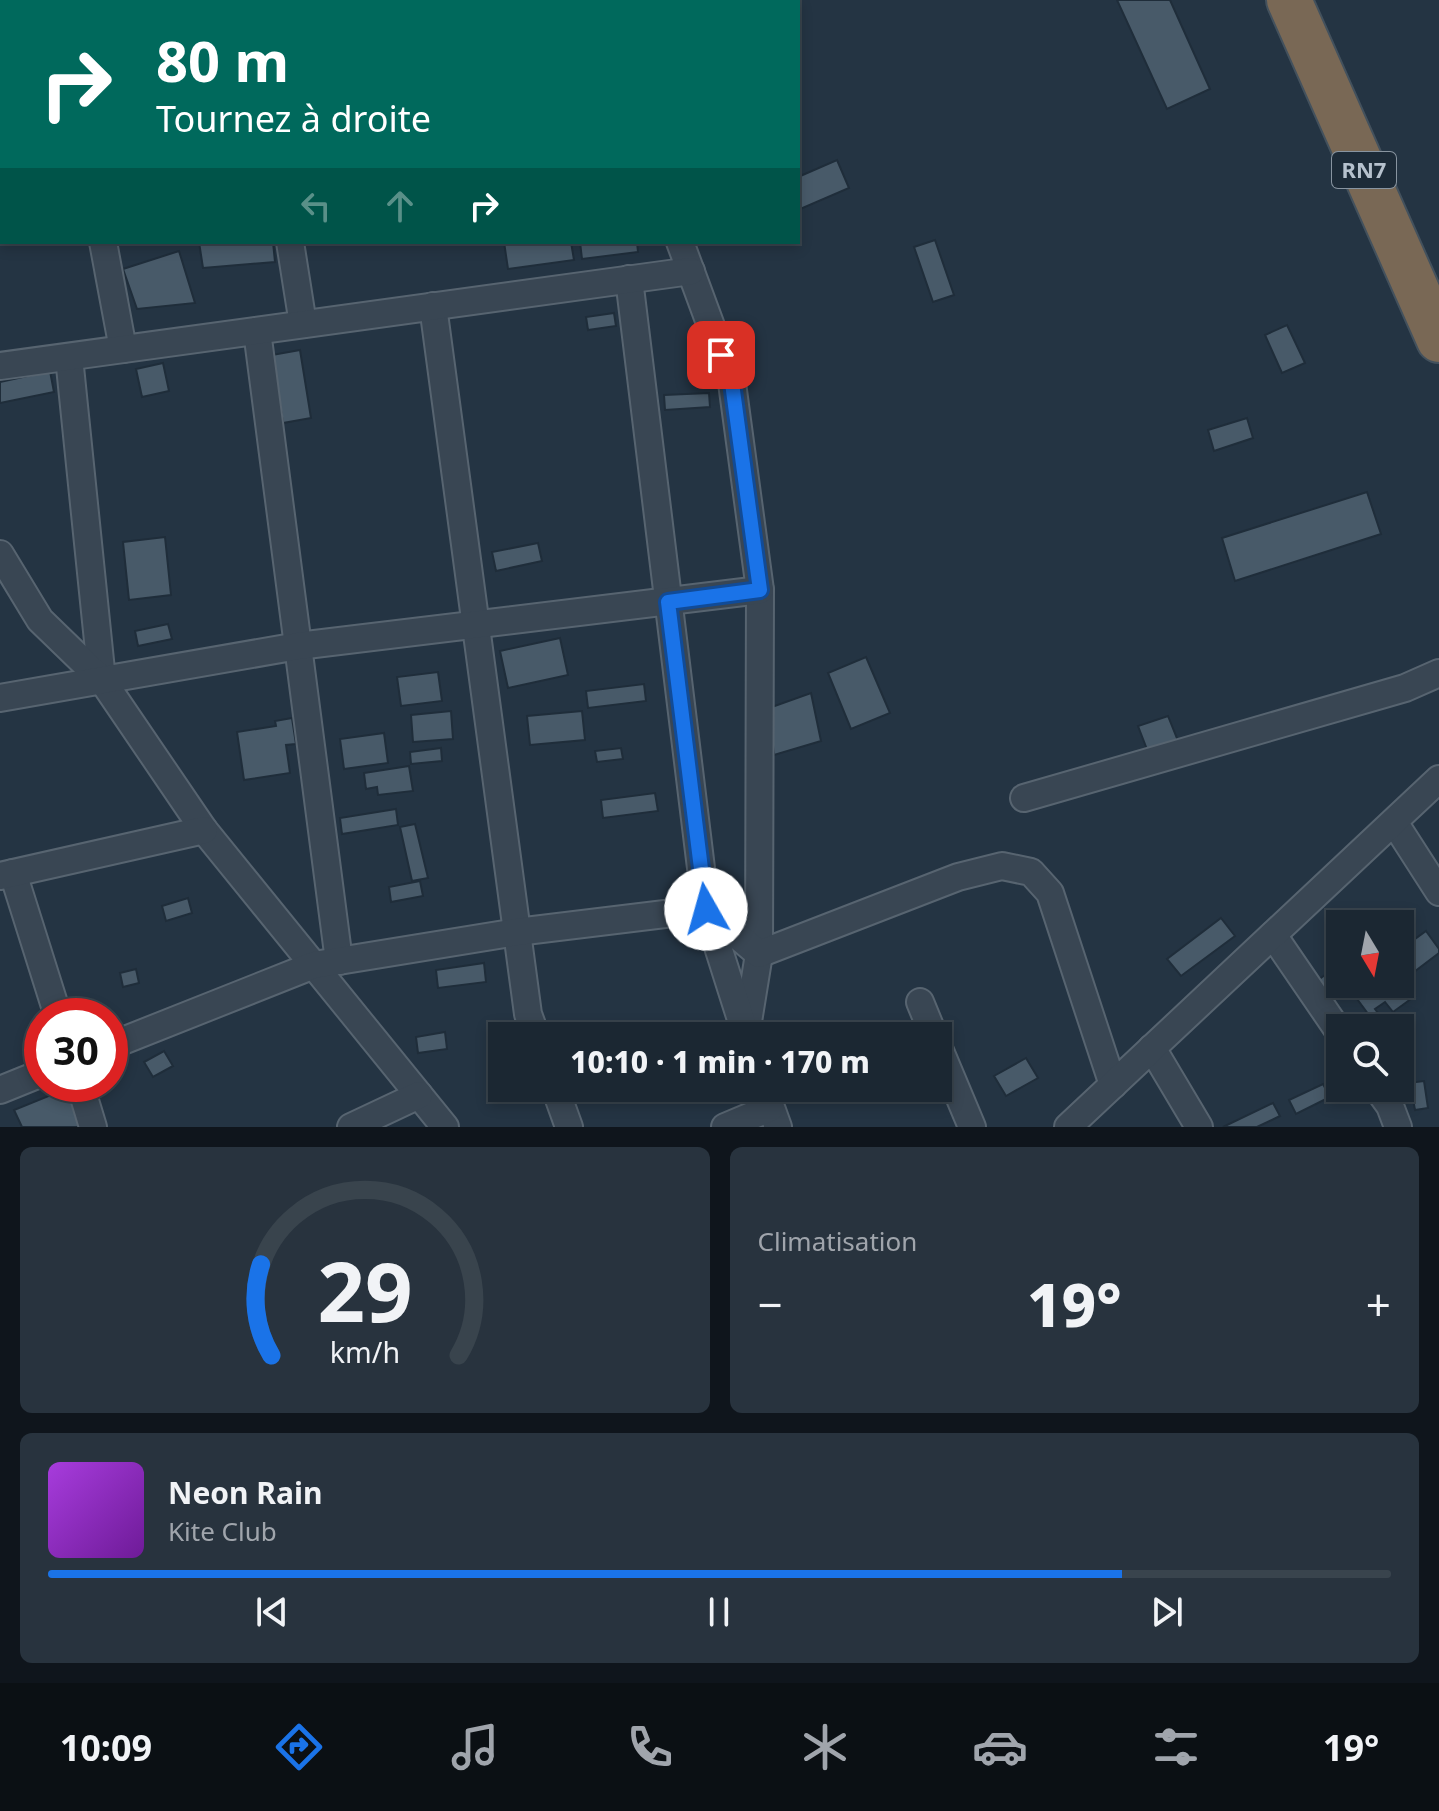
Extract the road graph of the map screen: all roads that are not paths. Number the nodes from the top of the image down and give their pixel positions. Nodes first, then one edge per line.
1 (1289, 0) edge
2 (103, 244) edge
3 (290, 244) edge
4 (681, 244) edge
5 (691, 271) junction
6 (629, 279) junction
7 (433, 306) junction
8 (303, 324) junction
9 (257, 331) junction
10 (1439, 340) edge
11 (123, 349) junction
12 (69, 357) junction
13 (0, 366) edge
14 (0, 554) edge
15 (760, 590) junction
16 (668, 602) junction
17 (476, 625) junction
18 (298, 646) junction
19 (1439, 673) edge
20 (102, 680) junction
21 (0, 698) edge
22 (1439, 779) edge
23 (1024, 798) dead end
24 (1394, 822) junction
25 (204, 830) junction
26 (7, 875) edge
27 (1439, 892) edge
28 (706, 909) junction
29 (517, 932) junction
30 (1273, 935) junction
31 (759, 954) junction
32 (326, 963) junction
33 (51, 998) edge
34 (920, 1002) dead end
35 (1327, 1014) edge
36 (531, 1022) edge
37 (742, 1022) edge
38 (748, 1022) edge
39 (928, 1022) edge
40 (128, 1039) edge
41 (1152, 1048) junction
42 (952, 1079) edge
43 (24, 1080) edge
44 (1113, 1085) junction
45 (0, 1090) edge
46 (419, 1095) junction
47 (85, 1102) edge
48 (560, 1102) edge
49 (1387, 1102) edge
50 (771, 1108) edge
51 (93, 1127) edge
52 (351, 1127) edge
53 (445, 1127) edge
54 (569, 1127) edge
55 (725, 1127) edge
56 (972, 1127) edge
57 (1068, 1127) edge
58 (1199, 1127) edge
59 (1398, 1127) edge

1 - 10 highway, RN7
2 - 11 street
3 - 8 street
4 - 5 street
5 - 6 street
5 - 15 street
6 - 7 street
6 - 16 street
7 - 8 street
7 - 17 street
8 - 9 street
9 - 11 street
9 - 18 street
11 - 12 street
12 - 13 street
12 - 20 street
14 - 20 street
15 - 16 street
15 - 31 street
16 - 17 street
16 - 28 street
17 - 18 street
17 - 29 street
18 - 20 street
18 - 32 street
19 - 23 street
20 - 21 street
20 - 25 street
22 - 24 street
24 - 27 street
24 - 30 street
25 - 26 street
25 - 32 street
26 - 33 street
28 - 29 street
28 - 31 street
28 - 37 street
29 - 32 street
29 - 36 street
30 - 35 street
30 - 41 street
31 - 38 street
31 - 44 street
32 - 40 street
32 - 46 street
34 - 39 street
41 - 44 street
41 - 58 street
42 - 56 street
43 - 45 street
44 - 57 street
46 - 52 street
46 - 53 street
47 - 51 street
48 - 54 street
49 - 59 street
50 - 55 street

